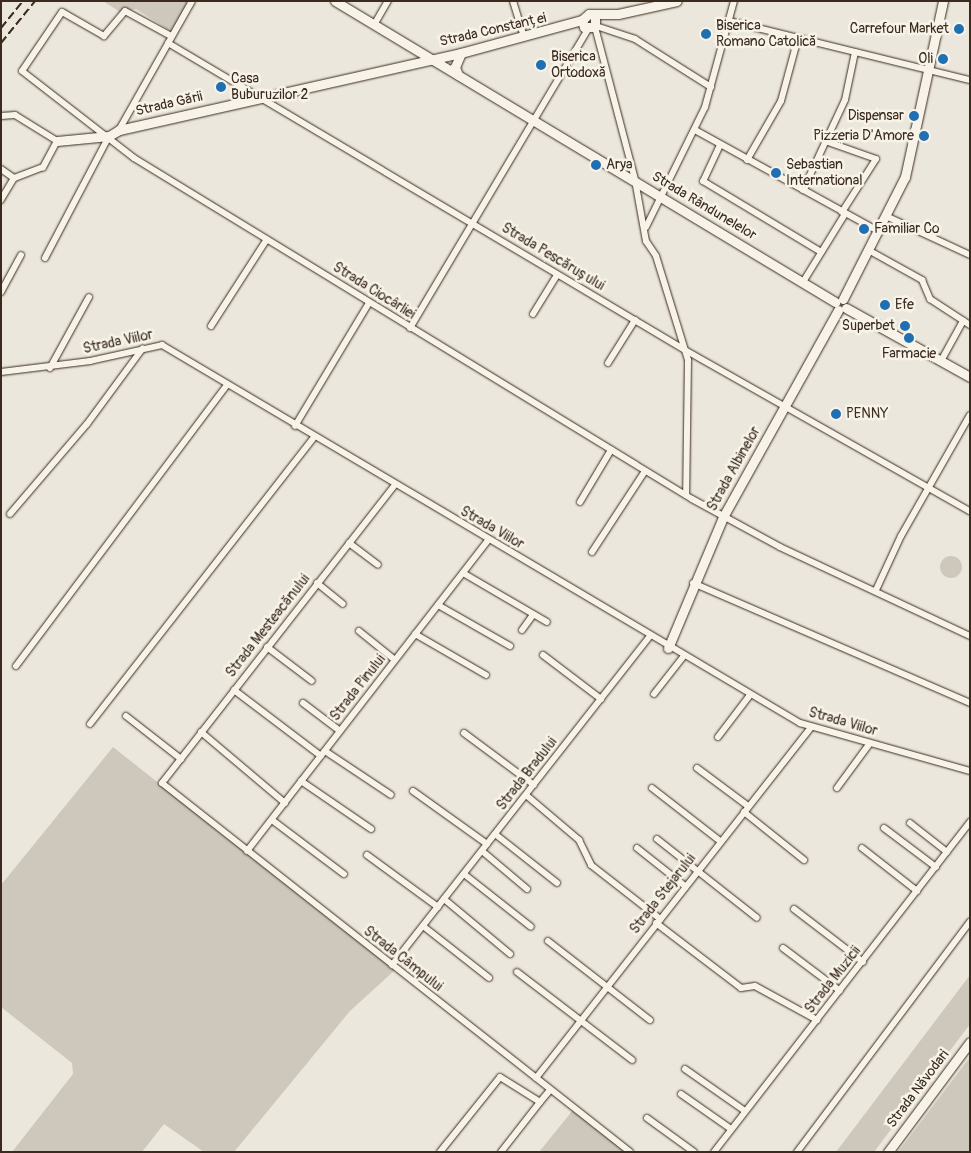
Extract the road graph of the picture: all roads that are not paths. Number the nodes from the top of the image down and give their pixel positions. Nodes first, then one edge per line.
1 (192, 1) edge
2 (335, 1) edge
3 (388, 1) edge
4 (513, 1) edge
5 (678, 1) edge
6 (734, 1) edge
7 (943, 1) edge
8 (729, 21) junction
9 (591, 24) junction
10 (374, 25) junction
11 (171, 36) junction
12 (524, 37) junction
13 (798, 38) junction
14 (168, 43) junction
15 (855, 52) junction
16 (461, 53) junction
17 (430, 58) junction
18 (929, 68) junction
19 (458, 75) junction
20 (970, 80) edge
21 (712, 87) junction
22 (261, 96) junction
23 (1, 116) edge
24 (534, 120) junction
25 (119, 130) junction
26 (695, 130) junction
27 (109, 136) junction
28 (57, 141) junction
29 (827, 144) junction
30 (720, 145) junction
31 (747, 160) junction
32 (1, 169) edge
33 (14, 178) junction
34 (635, 180) junction
35 (803, 190) junction
36 (660, 195) junction
37 (1, 200) edge
38 (843, 213) junction
39 (888, 217) junction
40 (473, 224) junction
41 (646, 228) junction
42 (880, 232) junction
43 (267, 239) junction
44 (821, 252) junction
45 (870, 252) junction
46 (21, 255) dead end
47 (970, 255) edge
48 (45, 258) dead end
49 (558, 275) junction
50 (803, 282) junction
51 (1, 292) edge
52 (89, 297) dead end
53 (369, 303) junction
54 (840, 305) junction
55 (533, 314) dead end
56 (635, 320) junction
57 (963, 321) junction
58 (970, 325) edge
59 (211, 326) dead end
60 (410, 328) junction
61 (143, 348) junction
62 (685, 350) junction
63 (941, 361) junction
64 (608, 363) dead end
65 (50, 368) junction
66 (1, 372) edge
67 (970, 377) edge
68 (227, 385) junction
69 (783, 407) junction
70 (970, 415) edge
71 (295, 426) junction
72 (314, 437) junction
73 (611, 450) junction
74 (645, 470) junction
75 (394, 486) junction
76 (928, 488) junction
77 (686, 495) junction
78 (580, 502) dead end
79 (970, 511) edge
80 (10, 514) dead end
81 (723, 517) junction
82 (488, 540) junction
83 (349, 543) junction
84 (592, 552) dead end
85 (378, 565) dead end
86 (463, 573) junction
87 (317, 583) junction
88 (693, 583) junction
89 (876, 590) junction
90 (343, 604) dead end
91 (438, 604) junction
92 (533, 614) junction
93 (547, 622) dead end
94 (522, 630) dead end
95 (359, 631) dead end
96 (415, 634) junction
97 (970, 636) edge
98 (649, 637) junction
99 (510, 646) dead end
100 (267, 647) junction
101 (668, 648) junction
102 (543, 655) dead end
103 (684, 657) junction
104 (396, 660) junction
105 (16, 666) dead end
106 (486, 675) dead end
107 (312, 681) dead end
108 (234, 690) junction
109 (654, 694) dead end
110 (750, 694) junction
111 (601, 699) junction
112 (302, 702) dead end
113 (970, 703) edge
114 (126, 716) dead end
115 (90, 724) dead end
116 (811, 727) junction
117 (340, 731) junction
118 (201, 732) junction
119 (464, 733) dead end
120 (718, 736) dead end
121 (870, 743) junction
122 (323, 753) junction
123 (181, 759) junction
124 (697, 768) dead end
125 (970, 771) edge
126 (301, 781) junction
127 (162, 783) joint
128 (534, 785) junction
129 (652, 788) dead end
130 (838, 788) dead end
131 (414, 791) dead end
132 (391, 795) dead end
133 (526, 795) junction
134 (285, 802) junction
135 (746, 809) junction
136 (272, 820) junction
137 (970, 822) edge
138 (910, 823) dead end
139 (884, 828) dead end
140 (371, 829) dead end
141 (495, 834) junction
142 (657, 839) dead end
143 (720, 841) junction
144 (487, 844) junction
145 (637, 848) dead end
146 (862, 848) dead end
147 (247, 851) junction
148 (482, 851) junction
149 (947, 852) junction
150 (367, 855) dead end
151 (804, 860) dead end
152 (936, 866) junction
153 (697, 870) junction
154 (344, 874) dead end
155 (464, 874) junction
156 (557, 883) dead end
157 (685, 886) junction
158 (527, 889) dead end
159 (917, 891) junction
160 (444, 899) junction
161 (438, 907) junction
162 (794, 908) dead end
163 (757, 918) dead end
164 (658, 921) junction
165 (970, 922) edge
166 (423, 926) junction
167 (531, 927) dead end
168 (548, 941) dead end
169 (782, 948) dead end
170 (510, 954) dead end
171 (863, 962) junction
172 (392, 966) junction
173 (517, 972) dead end
174 (490, 978) dead end
175 (607, 987) junction
176 (840, 991) junction
177 (581, 1020) junction
178 (650, 1020) dead end
179 (817, 1020) junction
180 (970, 1042) edge
181 (632, 1060) dead end
182 (685, 1069) dead end
183 (536, 1078) junction
184 (550, 1090) junction
185 (681, 1094) dead end
186 (540, 1102) junction
187 (745, 1111) junction
188 (647, 1118) dead end
189 (731, 1129) junction
190 (440, 1152) edge
191 (501, 1152) edge
192 (630, 1152) edge
193 (694, 1152) edge
194 (714, 1152) edge
195 (798, 1152) edge
196 (888, 1152) edge

1 - 11 street
2 - 10 street, Strada Constanței
3 - 10 street
4 - 12 street
5 - 9 street
6 - 8 street
7 - 18 street, Strada Albinelor
8 - 13 street
8 - 21 street
9 - 12 street, Strada Constanței
9 - 21 street
9 - 24 street
9 - 34 street
10 - 17 street, Strada Constanței
11 - 14 street
11 - 27 street, Strada Ciocârliei
12 - 16 street, Strada Constanței
13 - 15 street
13 - 31 street
14 - 22 street, Strada Pescărușului
14 - 25 street
15 - 18 street
15 - 29 street
16 - 17 street, Strada Constanței
16 - 19 street
17 - 19 street, Strada Rândunelelor
17 - 22 street, Strada Gării
18 - 20 street
18 - 39 street, Strada Albinelor
19 - 24 street, Strada Rândunelelor
21 - 26 street
22 - 25 street, Strada Gării
22 - 40 street, Strada Pescărușului
23 - 28 street
24 - 34 street, Strada Rândunelelor
24 - 40 street
25 - 27 street, Strada Gării
26 - 30 street
26 - 36 street
27 - 28 street, Strada Gării
27 - 43 street, Strada Ciocârliei
27 - 48 street
28 - 33 street
29 - 35 street
29 - 38 street
30 - 31 street
30 - 44 street
31 - 35 street
32 - 33 street
33 - 37 street
34 - 36 street, Strada Rândunelelor
34 - 41 street
35 - 38 street
36 - 41 street
36 - 50 street, Strada Rândunelelor
38 - 42 street
38 - 44 street
39 - 42 street, Strada Albinelor
39 - 47 street
40 - 49 street, Strada Pescărușului
40 - 60 street
41 - 62 street
42 - 45 street, Strada Albinelor
43 - 53 street, Strada Ciocârliei
43 - 59 street
44 - 50 street
45 - 54 street, Strada Albinelor
45 - 57 street
46 - 51 street
49 - 55 street
49 - 56 street, Strada Pescărușului
50 - 54 street, Strada Rândunelelor
52 - 65 street
53 - 60 street, Strada Ciocârliei
53 - 71 street
54 - 63 street, Strada Rândunelelor
54 - 69 street, Strada Albinelor
56 - 62 street, Strada Pescărușului
56 - 64 street
57 - 58 street
57 - 63 street
60 - 73 street, Strada Ciocârliei
61 - 65 street, Strada Viilor
61 - 68 street, Strada Viilor
61 - 80 street
62 - 69 street, Strada Pescărușului
62 - 77 street
63 - 67 street, Strada Rândunelelor
65 - 66 street, Strada Viilor
68 - 71 street, Strada Viilor
68 - 105 street
69 - 76 street, Strada Pescărușului
69 - 81 street, Strada Albinelor
70 - 76 street
71 - 72 street, Strada Viilor
72 - 75 street, Strada Viilor
72 - 115 street
73 - 74 street, Strada Ciocârliei
73 - 78 street
74 - 77 street, Strada Ciocârliei
74 - 84 street
75 - 82 street, Strada Viilor
75 - 83 street, Strada Mesteacănului
76 - 79 street, Strada Pescărușului
76 - 89 street
77 - 81 street, Strada Ciocârliei
81 - 88 street, Strada Albinelor
81 - 89 street, Strada Ciocârliei
82 - 86 street, Strada Pinului
82 - 98 street, Strada Viilor
83 - 85 street
83 - 87 street, Strada Mesteacănului
86 - 91 street, Strada Pinului
86 - 92 street
87 - 90 street
87 - 100 street, Strada Mesteacănului
88 - 101 street, Strada Albinelor
88 - 113 street
89 - 97 street, Strada Ciocârliei
91 - 96 street, Strada Pinului
91 - 99 street
92 - 93 street
92 - 94 street
95 - 104 street
96 - 104 street, Strada Pinului
96 - 106 street
98 - 101 street, Strada Viilor
98 - 111 street, Strada Bradului
100 - 107 street
100 - 108 street, Strada Mesteacănului
101 - 103 street, Strada Viilor
102 - 111 street
103 - 109 street
103 - 110 street, Strada Viilor
104 - 117 street, Strada Pinului
108 - 118 street, Strada Mesteacănului
108 - 122 street
110 - 116 street, Strada Viilor
110 - 120 street
111 - 128 street, Strada Bradului
112 - 117 street
114 - 123 street
116 - 121 street, Strada Viilor
116 - 135 street, Strada Stejarului
117 - 122 street, Strada Pinului
118 - 123 street, Strada Mesteacănului
118 - 134 street
119 - 128 street
121 - 125 street, Strada Viilor
121 - 130 street
122 - 126 street, Strada Pinului
122 - 132 street
123 - 127 street, Strada Mesteacănului
124 - 135 street
126 - 134 street, Strada Pinului
126 - 140 street
127 - 147 street, Strada Câmpului
128 - 133 street, Strada Bradului
129 - 143 street
131 - 144 street
133 - 141 street, Strada Bradului
133 - 164 street
134 - 136 street, Strada Pinului
135 - 143 street, Strada Stejarului
135 - 151 street
136 - 147 street, Strada Pinului
136 - 154 street
137 - 149 street, Strada Muzicii
138 - 149 street
139 - 152 street
141 - 144 street, Strada Bradului
141 - 156 street
142 - 153 street
143 - 153 street, Strada Stejarului
144 - 148 street, Strada Bradului
145 - 157 street
146 - 159 street
147 - 172 street, Strada Câmpului
148 - 155 street, Strada Bradului
148 - 158 street
149 - 152 street, Strada Muzicii
150 - 161 street
152 - 159 street, Strada Muzicii
153 - 157 street, Strada Stejarului
153 - 163 street
155 - 160 street, Strada Bradului
155 - 167 street
157 - 164 street, Strada Stejarului
159 - 171 street, Strada Muzicii
160 - 161 street, Strada Bradului
160 - 170 street
161 - 166 street, Strada Bradului
162 - 171 street
164 - 175 street, Strada Stejarului
164 - 179 street
165 - 195 street
166 - 172 street, Strada Bradului
166 - 174 street
168 - 175 street
169 - 176 street
171 - 176 street, Strada Muzicii
172 - 183 street, Strada Câmpului
173 - 177 street
175 - 177 street, Strada Stejarului
175 - 178 street
176 - 179 street, Strada Muzicii
177 - 181 street
177 - 183 street, Strada Stejarului
179 - 187 street, Strada Muzicii
180 - 196 street, Strada Năvodari
182 - 187 street
183 - 184 street, Strada Câmpului
184 - 186 street
184 - 192 street, Strada Câmpului
185 - 189 street
186 - 190 street
186 - 191 street
187 - 189 street, Strada Muzicii
188 - 193 street
189 - 194 street, Strada Muzicii

